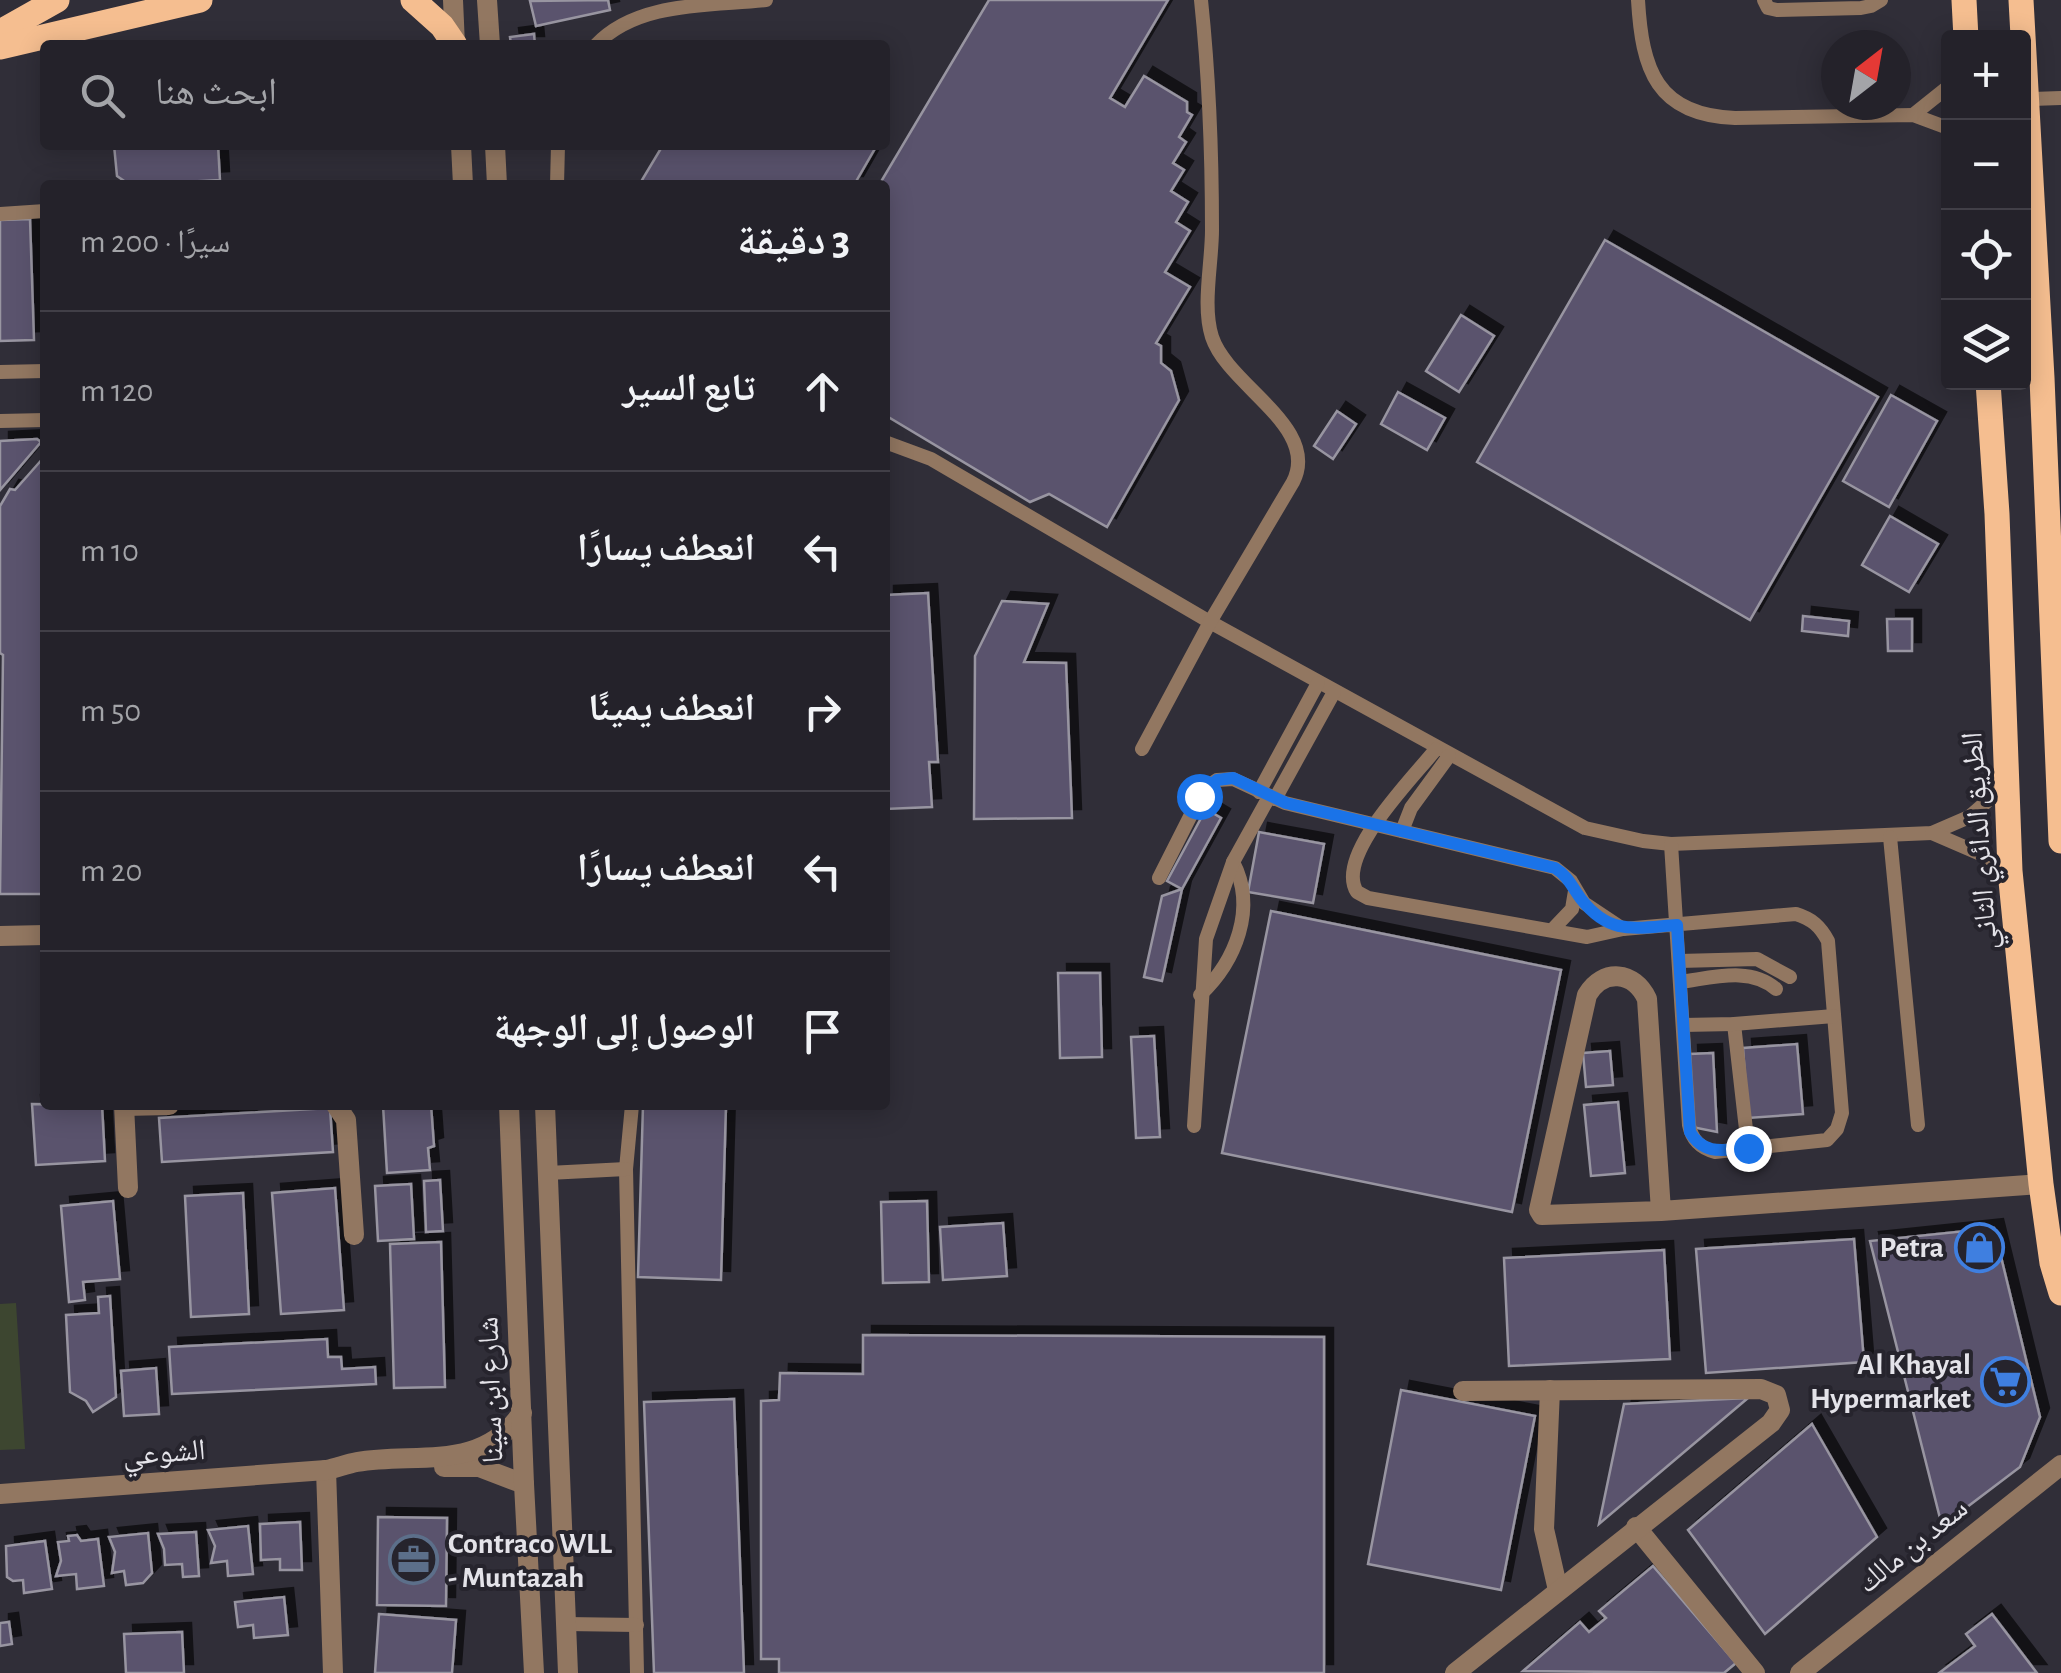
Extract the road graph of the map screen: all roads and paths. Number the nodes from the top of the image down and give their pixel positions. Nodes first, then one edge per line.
1 (57, 0) edge
2 (200, 0) edge
3 (413, 0) edge
4 (453, 0) edge
5 (487, 0) edge
6 (766, 0) edge
7 (1201, 0) edge
8 (1638, 0) edge
9 (1764, 0) edge
10 (1881, 0) edge
11 (1964, 0) edge
12 (2021, 0) edge
13 (1966, 30) edge
14 (2023, 30) edge
15 (0, 32) edge
16 (452, 40) edge
17 (455, 40) edge
18 (490, 40) edge
19 (602, 40) edge
20 (0, 48) edge
21 (1941, 92) edge
22 (2061, 98) edge
23 (2031, 99) edge
24 (1912, 115) junction
25 (2030, 120) edge
26 (1941, 125) edge
27 (461, 150) edge
28 (495, 150) edge
29 (558, 150) edge
30 (463, 180) edge
31 (497, 180) edge
32 (556, 180) edge
33 (40, 211) edge
34 (0, 214) edge
35 (40, 371) edge
36 (0, 372) edge
37 (2052, 378) edge
38 (1989, 390) edge
39 (40, 420) edge
40 (0, 421) edge
41 (890, 444) edge
42 (2053, 474) edge
43 (1210, 622) junction
44 (1318, 683) junction
45 (1334, 692) junction
46 (1142, 750) dead end
47 (1443, 752) junction
48 (2006, 785) junction
49 (1268, 796) junction
50 (1376, 825) junction
51 (1402, 831) junction
52 (1932, 833) junction
53 (1890, 837) junction
54 (2061, 841) edge
55 (1671, 844) junction
56 (1233, 862) junction
57 (2010, 871) junction
58 (1159, 878) dead end
59 (1575, 890) junction
60 (1677, 925) junction
61 (1553, 929) junction
62 (1622, 930) junction
63 (40, 935) edge
64 (0, 936) edge
65 (1679, 961) junction
66 (1790, 977) dead end
67 (1680, 982) junction
68 (1776, 989) dead end
69 (1200, 995) junction
70 (1834, 1016) junction
71 (1734, 1024) junction
72 (1683, 1025) junction
73 (124, 1110) edge
74 (339, 1110) edge
75 (510, 1110) edge
76 (545, 1110) edge
77 (632, 1110) edge
78 (1918, 1125) dead end
79 (1194, 1126) dead end
80 (1748, 1148) junction
81 (626, 1169) junction
82 (548, 1172) junction
83 (2041, 1184) junction
84 (128, 1188) dead end
85 (1661, 1211) junction
86 (354, 1235) dead end
87 (2061, 1293) edge
88 (1550, 1390) junction
89 (1463, 1391) dead end
90 (522, 1414) junction
91 (2061, 1464) edge
92 (329, 1470) junction
93 (524, 1484) junction
94 (0, 1494) edge
95 (1636, 1527) junction
96 (1558, 1590) junction
97 (566, 1624) junction
98 (637, 1624) junction
99 (334, 1673) edge
100 (534, 1673) edge
101 (568, 1673) edge
102 (637, 1673) edge
103 (1455, 1673) edge
104 (1755, 1673) edge
105 (1800, 1673) edge

1 - 15 main road
2 - 20 main road
3 - 16 main road
4 - 17 street
5 - 18 street
6 - 19 lane
7 - 43 lane
8 - 24 lane
9 - 10 lane
11 - 13 main road
12 - 14 main road
21 - 24 lane
22 - 23 lane
24 - 26 lane
25 - 37 main road
27 - 30 street
28 - 31 street
29 - 32 lane
33 - 34 lane
35 - 36 lane
37 - 42 main road
38 - 48 main road, الطريق الدائري الثاني
39 - 40 lane
41 - 43 lane
42 - 54 main road
43 - 44 lane
43 - 46 lane
44 - 45 lane
44 - 49 lane
45 - 47 lane
45 - 49 lane
47 - 50 lane
47 - 51 lane
47 - 55 lane
48 - 52 lane
48 - 57 main road, الطريق الدائري الثاني
49 - 50 lane
49 - 56 lane
49 - 58 lane
50 - 51 lane
50 - 61 lane
51 - 59 lane
52 - 53 lane
52 - 57 lane
53 - 55 lane
53 - 78 lane
55 - 60 lane
56 - 69 lane
56 - 69 lane
57 - 83 main road, الطريق الدائري الثاني
59 - 61 lane
59 - 62 lane
60 - 62 lane
60 - 65 lane
60 - 70 lane
61 - 62 lane
63 - 64 street
65 - 66 lane
65 - 67 lane
67 - 68 lane
67 - 72 lane
69 - 79 lane
70 - 71 lane
70 - 80 lane
71 - 72 lane
71 - 80 lane
72 - 80 lane
73 - 84 street
74 - 86 street
75 - 90 street, شارع ابن سينا
76 - 82 street
77 - 81 lane
81 - 82 lane
81 - 98 lane
82 - 97 street
83 - 85 street
83 - 87 main road, الطريق الدائري الثاني
85 - 85 street
88 - 89 street
88 - 95 street
88 - 96 street
90 - 92 street, الشوعي
90 - 93 street, شارع ابن سينا
91 - 105 street, سعد بن مالك
92 - 93 street, الشوعي
92 - 94 street, الشوعي
92 - 99 street
93 - 100 street, شارع ابن سينا
95 - 96 street
95 - 104 street
96 - 103 street
97 - 98 lane
97 - 101 street
98 - 102 lane

